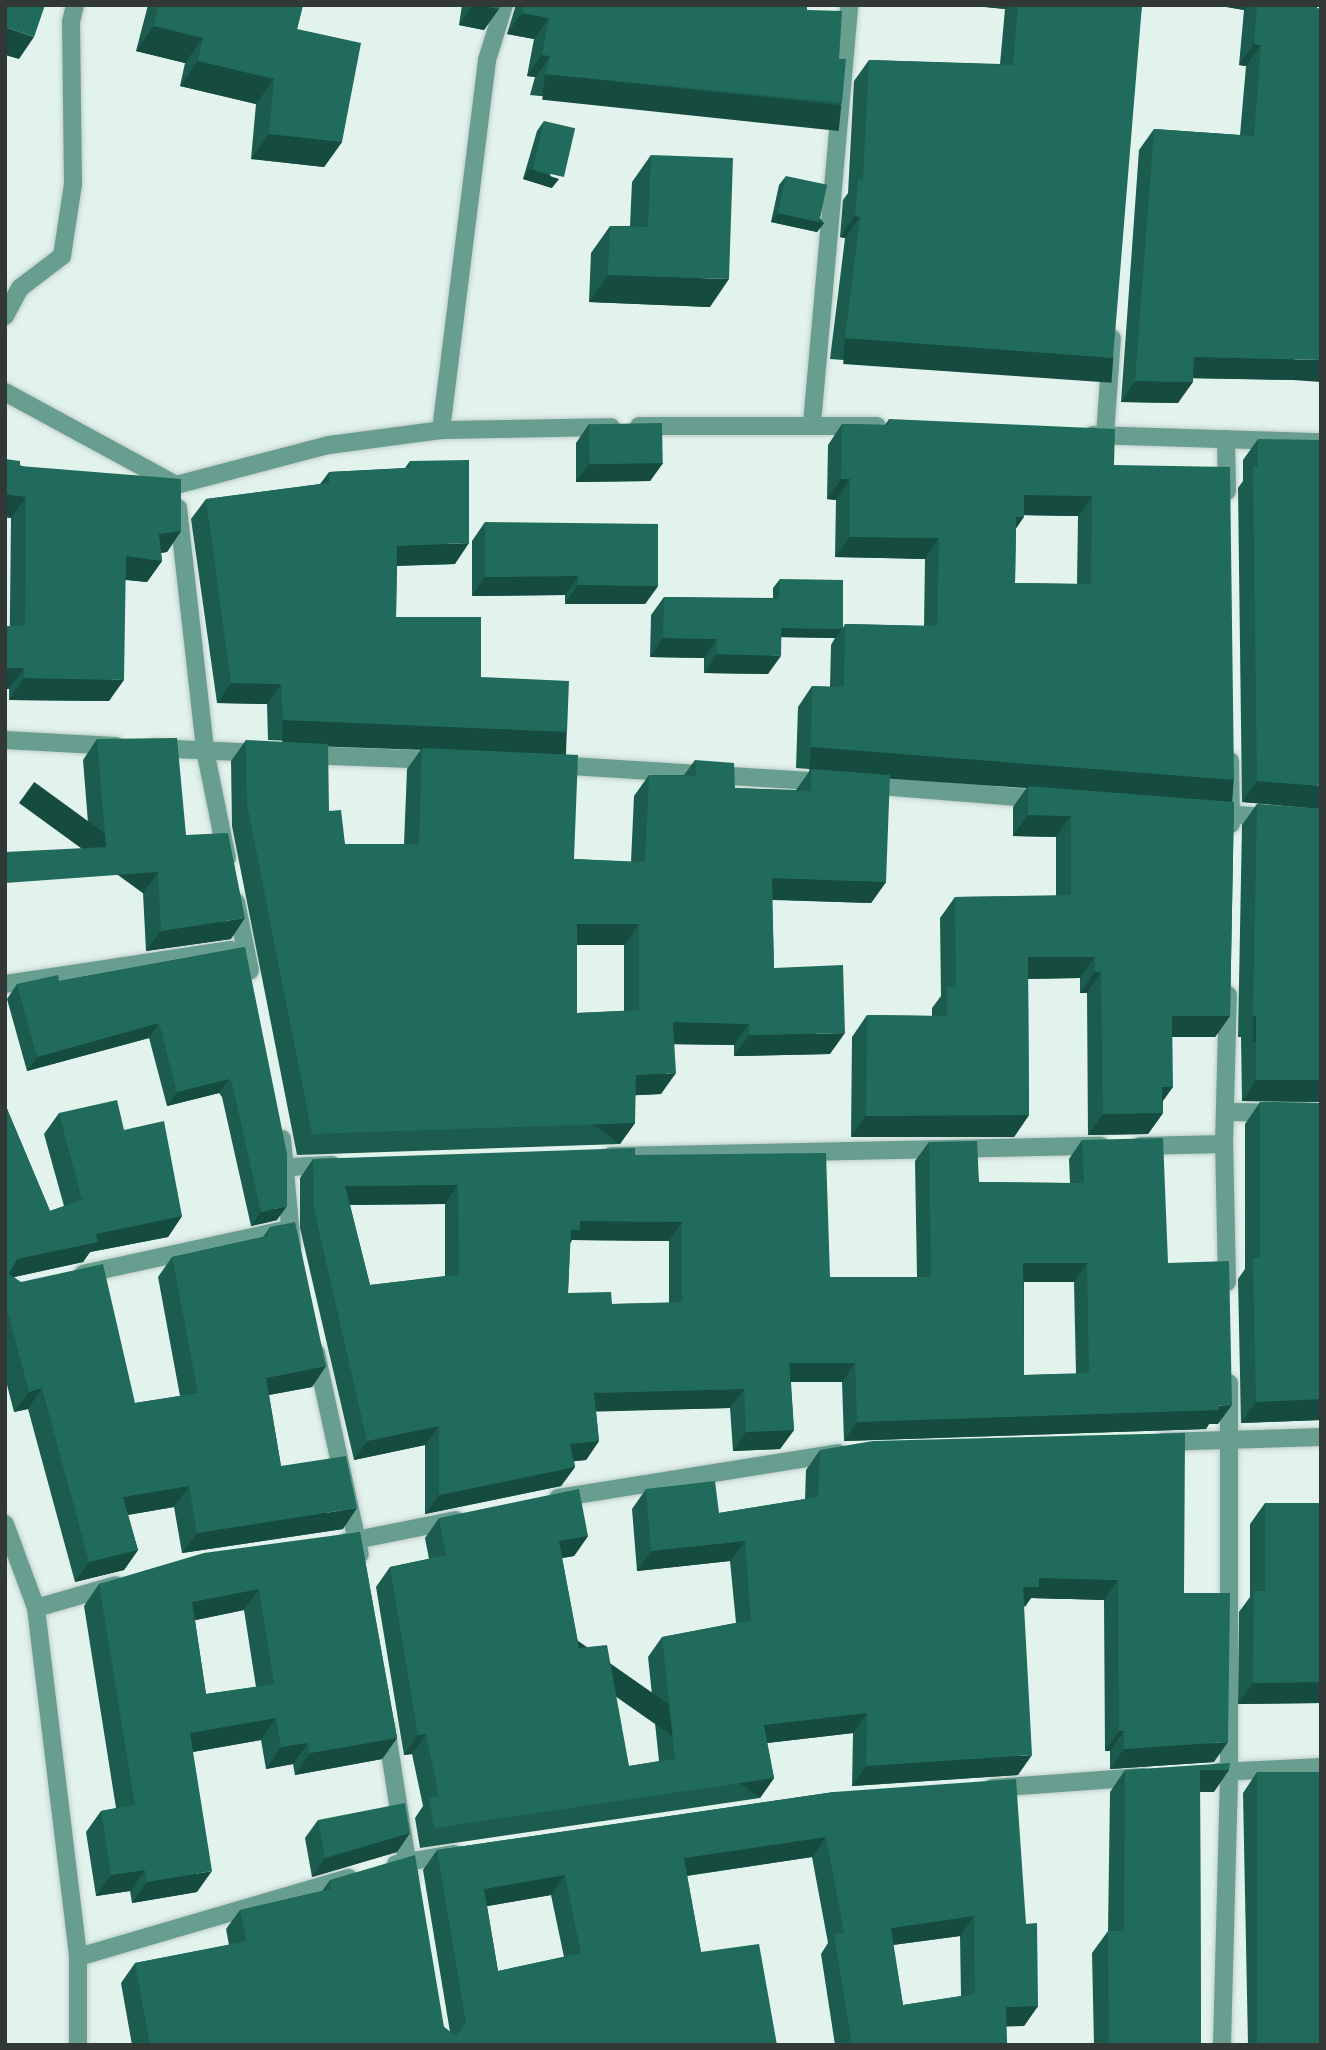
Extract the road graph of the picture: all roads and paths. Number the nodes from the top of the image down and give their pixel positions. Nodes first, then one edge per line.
1 (75, 5) edge
2 (504, 5) edge
3 (849, 5) edge
4 (1114, 312) edge
5 (5, 316) edge
6 (5, 392) edge
7 (812, 423) junction
8 (896, 426) edge
9 (441, 430) junction
10 (1077, 434) edge
11 (1105, 435) junction
12 (1226, 439) junction
13 (1321, 442) edge
14 (176, 485) junction
15 (1227, 508) edge
16 (5, 740) edge
17 (1230, 745) edge
18 (205, 750) junction
19 (456, 761) edge
20 (540, 764) edge
21 (1066, 801) edge
22 (1203, 812) edge
23 (1231, 814) junction
24 (1321, 820) edge
25 (1231, 841) edge
26 (245, 948) junction
27 (1228, 976) edge
28 (5, 984) edge
29 (253, 989) edge
30 (1226, 1112) junction
31 (1321, 1113) edge
32 (280, 1126) edge
33 (1224, 1144) junction
34 (598, 1156) edge
35 (354, 1164) edge
36 (288, 1167) junction
37 (289, 1229) junction
38 (298, 1270) edge
39 (59, 1280) edge
40 (1227, 1306) edge
41 (313, 1337) edge
42 (1228, 1360) edge
43 (1321, 1437) edge
44 (1230, 1441) junction
45 (1148, 1443) edge
46 (858, 1450) edge
47 (535, 1503) edge
48 (480, 1515) edge
49 (5, 1524) edge
50 (357, 1541) junction
51 (331, 1544) edge
52 (362, 1567) edge
53 (136, 1579) edge
54 (36, 1608) junction
55 (384, 1714) edge
56 (1321, 1767) edge
57 (1229, 1771) junction
58 (1202, 1773) edge
59 (1160, 1776) edge
60 (978, 1788) edge
61 (474, 1851) edge
62 (407, 1861) junction
63 (414, 1900) edge
64 (78, 1957) junction
65 (78, 2045) edge
66 (1222, 2045) edge

1 - 5 street
2 - 9 street
3 - 7 street
4 - 11 street
6 - 14 street
7 - 8 street
7 - 9 street
9 - 14 street
10 - 11 street
11 - 12 street
12 - 13 street
12 - 15 street
14 - 18 street
16 - 18 street
17 - 23 street
18 - 19 street
18 - 26 street
20 - 21 street
22 - 23 street
23 - 24 street
23 - 25 street
26 - 28 street
26 - 29 street
27 - 30 street
30 - 31 street
30 - 33 street
32 - 36 street
33 - 34 street
33 - 40 street
35 - 36 street
36 - 37 street
37 - 38 street
37 - 39 street
41 - 50 street
42 - 44 street
43 - 44 street
44 - 45 street
44 - 57 street
46 - 47 street
48 - 50 street
49 - 54 street
50 - 51 street
50 - 52 street
53 - 54 street
54 - 64 street
55 - 62 street
56 - 57 street
57 - 58 street
57 - 66 street
59 - 60 street
61 - 62 street
62 - 63 street
62 - 64 street
64 - 65 street

